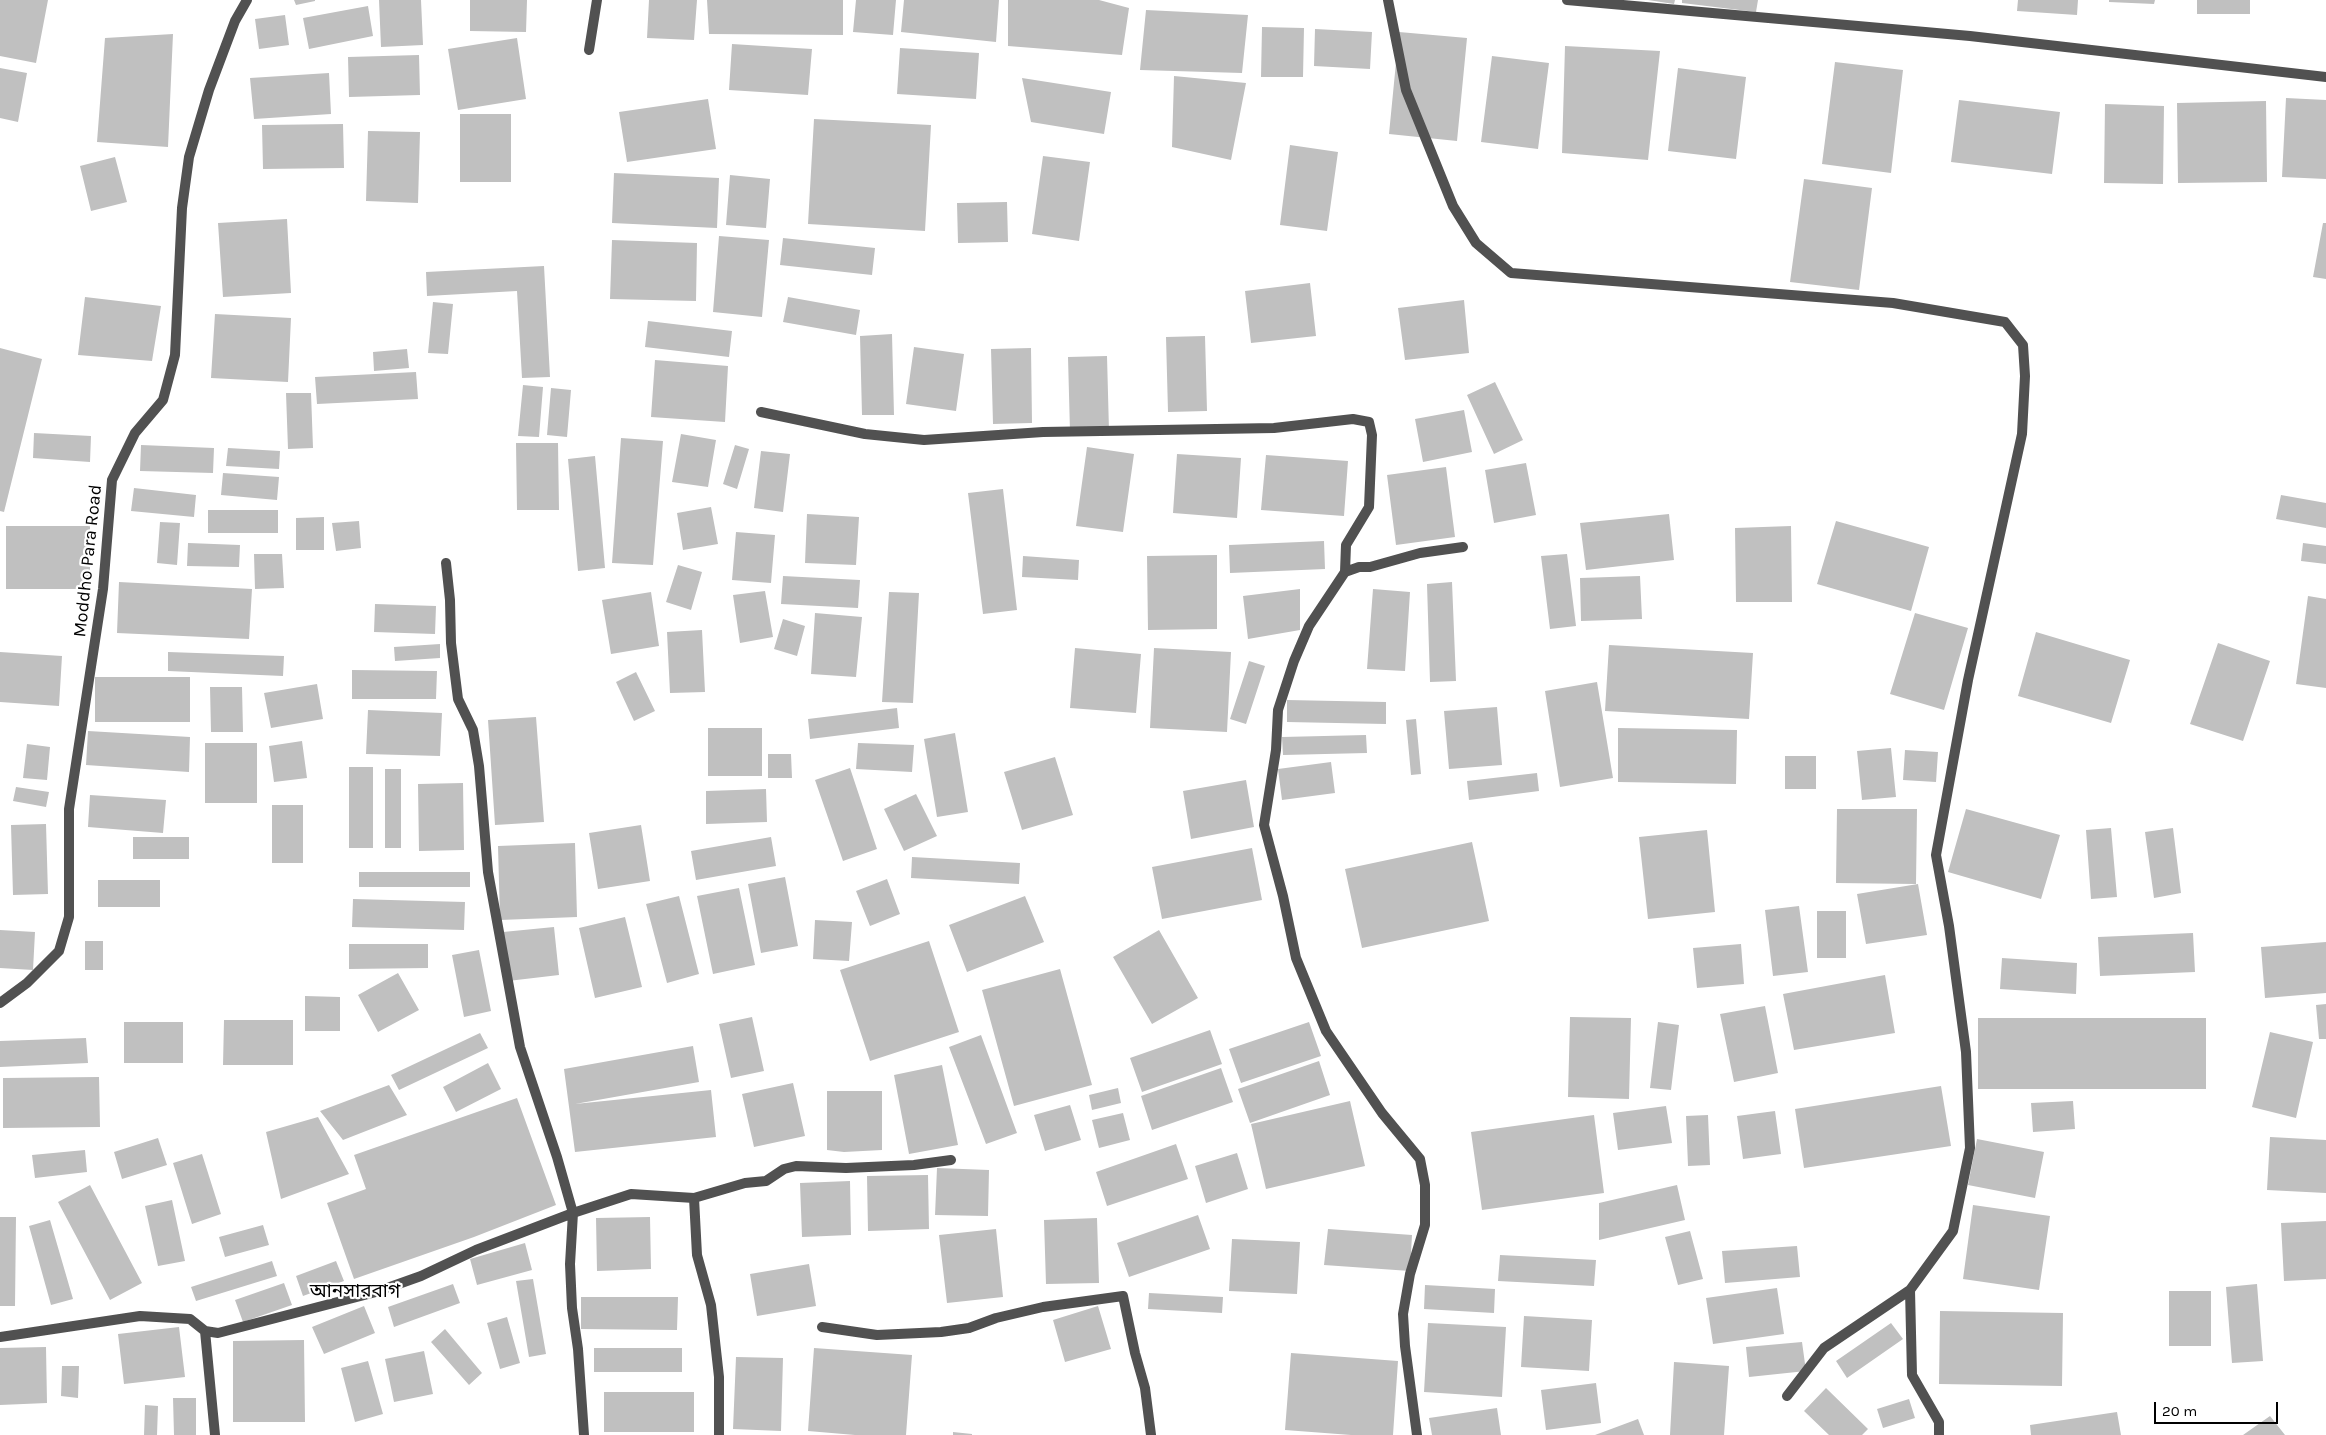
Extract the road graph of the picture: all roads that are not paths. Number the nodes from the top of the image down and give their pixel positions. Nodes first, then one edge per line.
1 (247, 0) edge
2 (597, 0) edge
3 (1388, 0) edge
4 (1567, 0) edge
5 (589, 50) dead end
6 (2326, 77) edge
7 (761, 412) dead end
8 (1462, 547) dead end
9 (446, 563) dead end
10 (1345, 572) junction
11 (0, 1003) edge
12 (951, 1160) dead end
13 (694, 1198) junction
14 (573, 1214) junction
15 (1910, 1290) junction
16 (822, 1327) dead end
17 (205, 1331) junction
18 (0, 1337) edge
19 (1787, 1396) dead end
20 (215, 1435) edge
21 (584, 1435) edge
22 (719, 1435) edge
23 (1151, 1435) edge
24 (1418, 1435) edge
25 (1939, 1435) edge

1 - 11 street, Moddho Para Road
2 - 5 street
3 - 15 street
4 - 6 street
7 - 10 street
8 - 10 street
9 - 14 street
10 - 24 street
12 - 13 street
13 - 14 street
13 - 22 street
14 - 17 street
14 - 21 street
15 - 19 street
15 - 25 street
16 - 23 street
17 - 18 street
17 - 20 street

